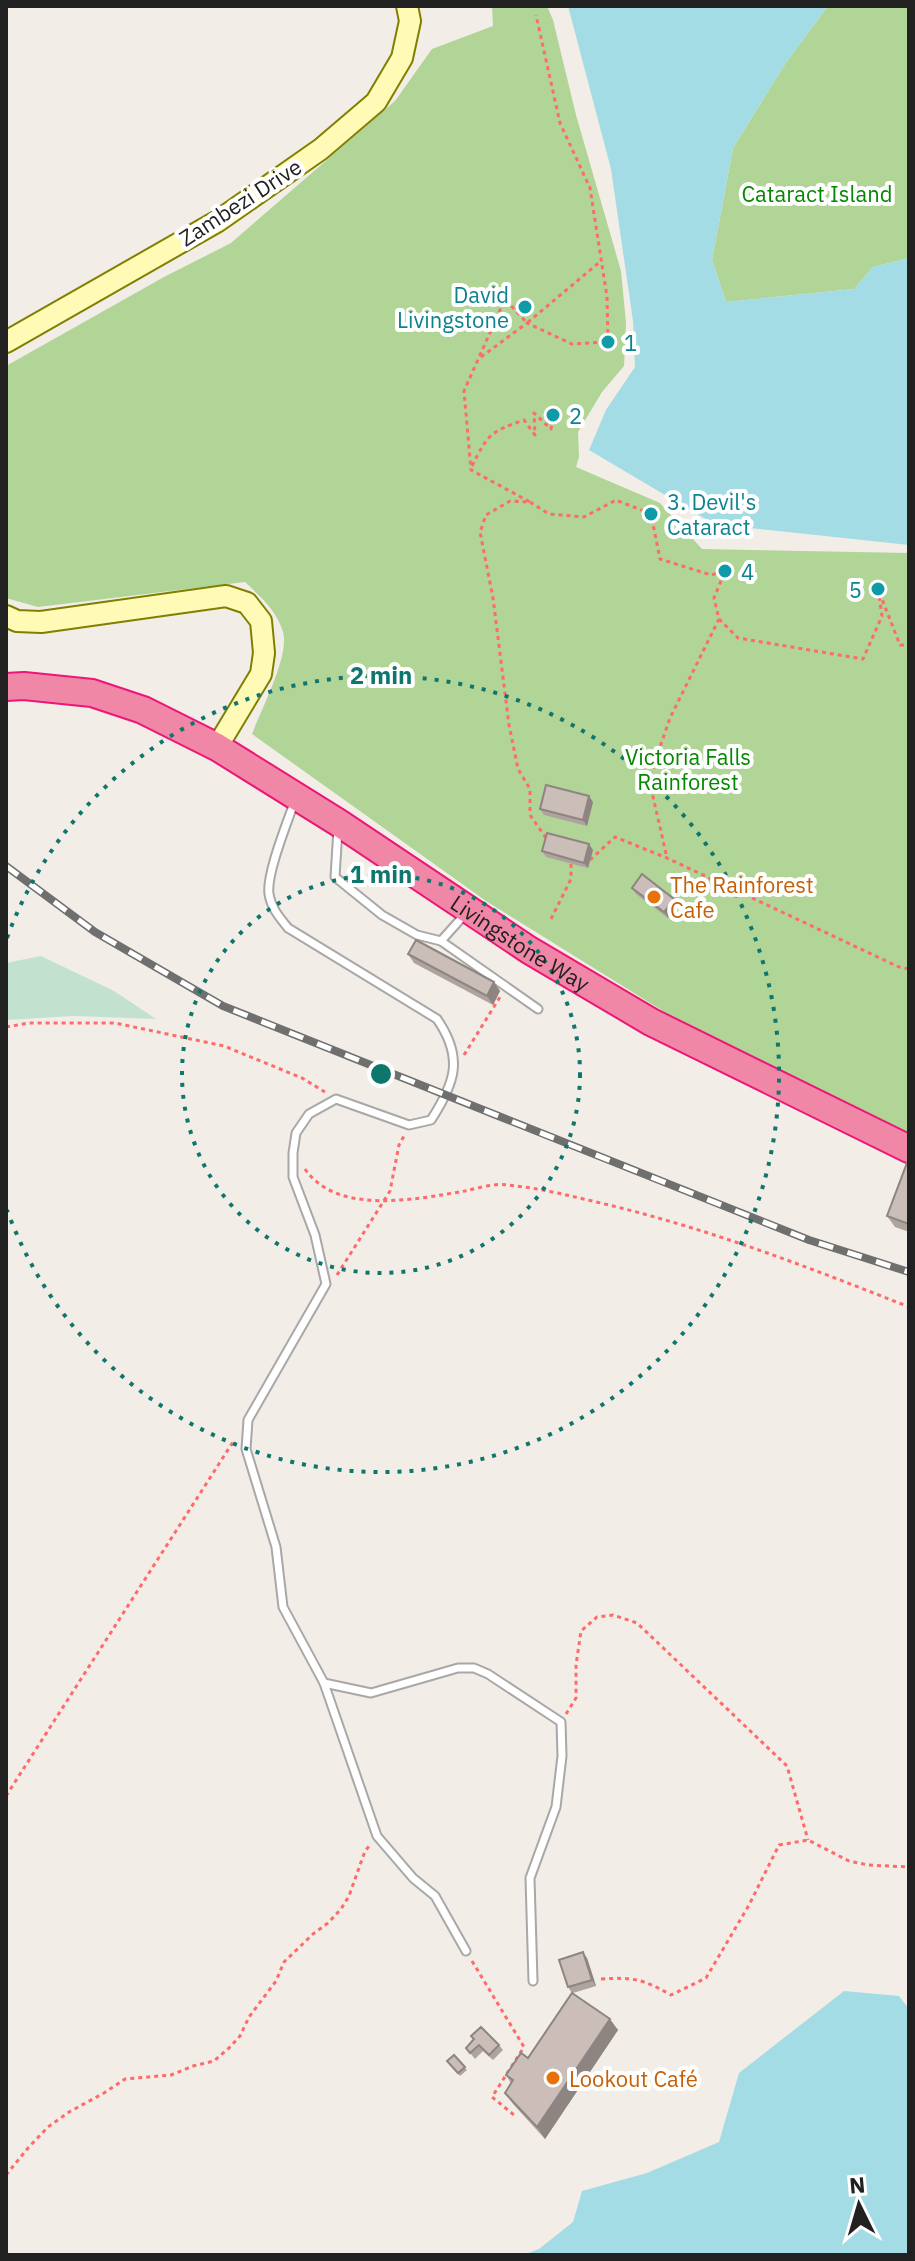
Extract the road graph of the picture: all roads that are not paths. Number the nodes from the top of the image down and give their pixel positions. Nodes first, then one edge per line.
1 (407, 6) edge
2 (6, 342) edge
3 (6, 616) edge
4 (6, 687) edge
5 (217, 747) junction
6 (295, 797) junction
7 (339, 823) junction
8 (469, 910) junction
9 (441, 941) junction
10 (538, 1009) dead end
11 (909, 1149) edge
12 (324, 1683) junction
13 (466, 1951) road end
14 (533, 1981) dead end

1 - 2 street, Zambezi Drive
3 - 5 street
4 - 5 highway, Livingstone Way
5 - 6 highway, Livingstone Way
6 - 7 highway, Livingstone Way
6 - 12 lane
7 - 8 highway, Livingstone Way
7 - 9 lane
8 - 9 lane
8 - 11 highway, Livingstone Way
9 - 10 lane
12 - 13 lane
12 - 14 lane

